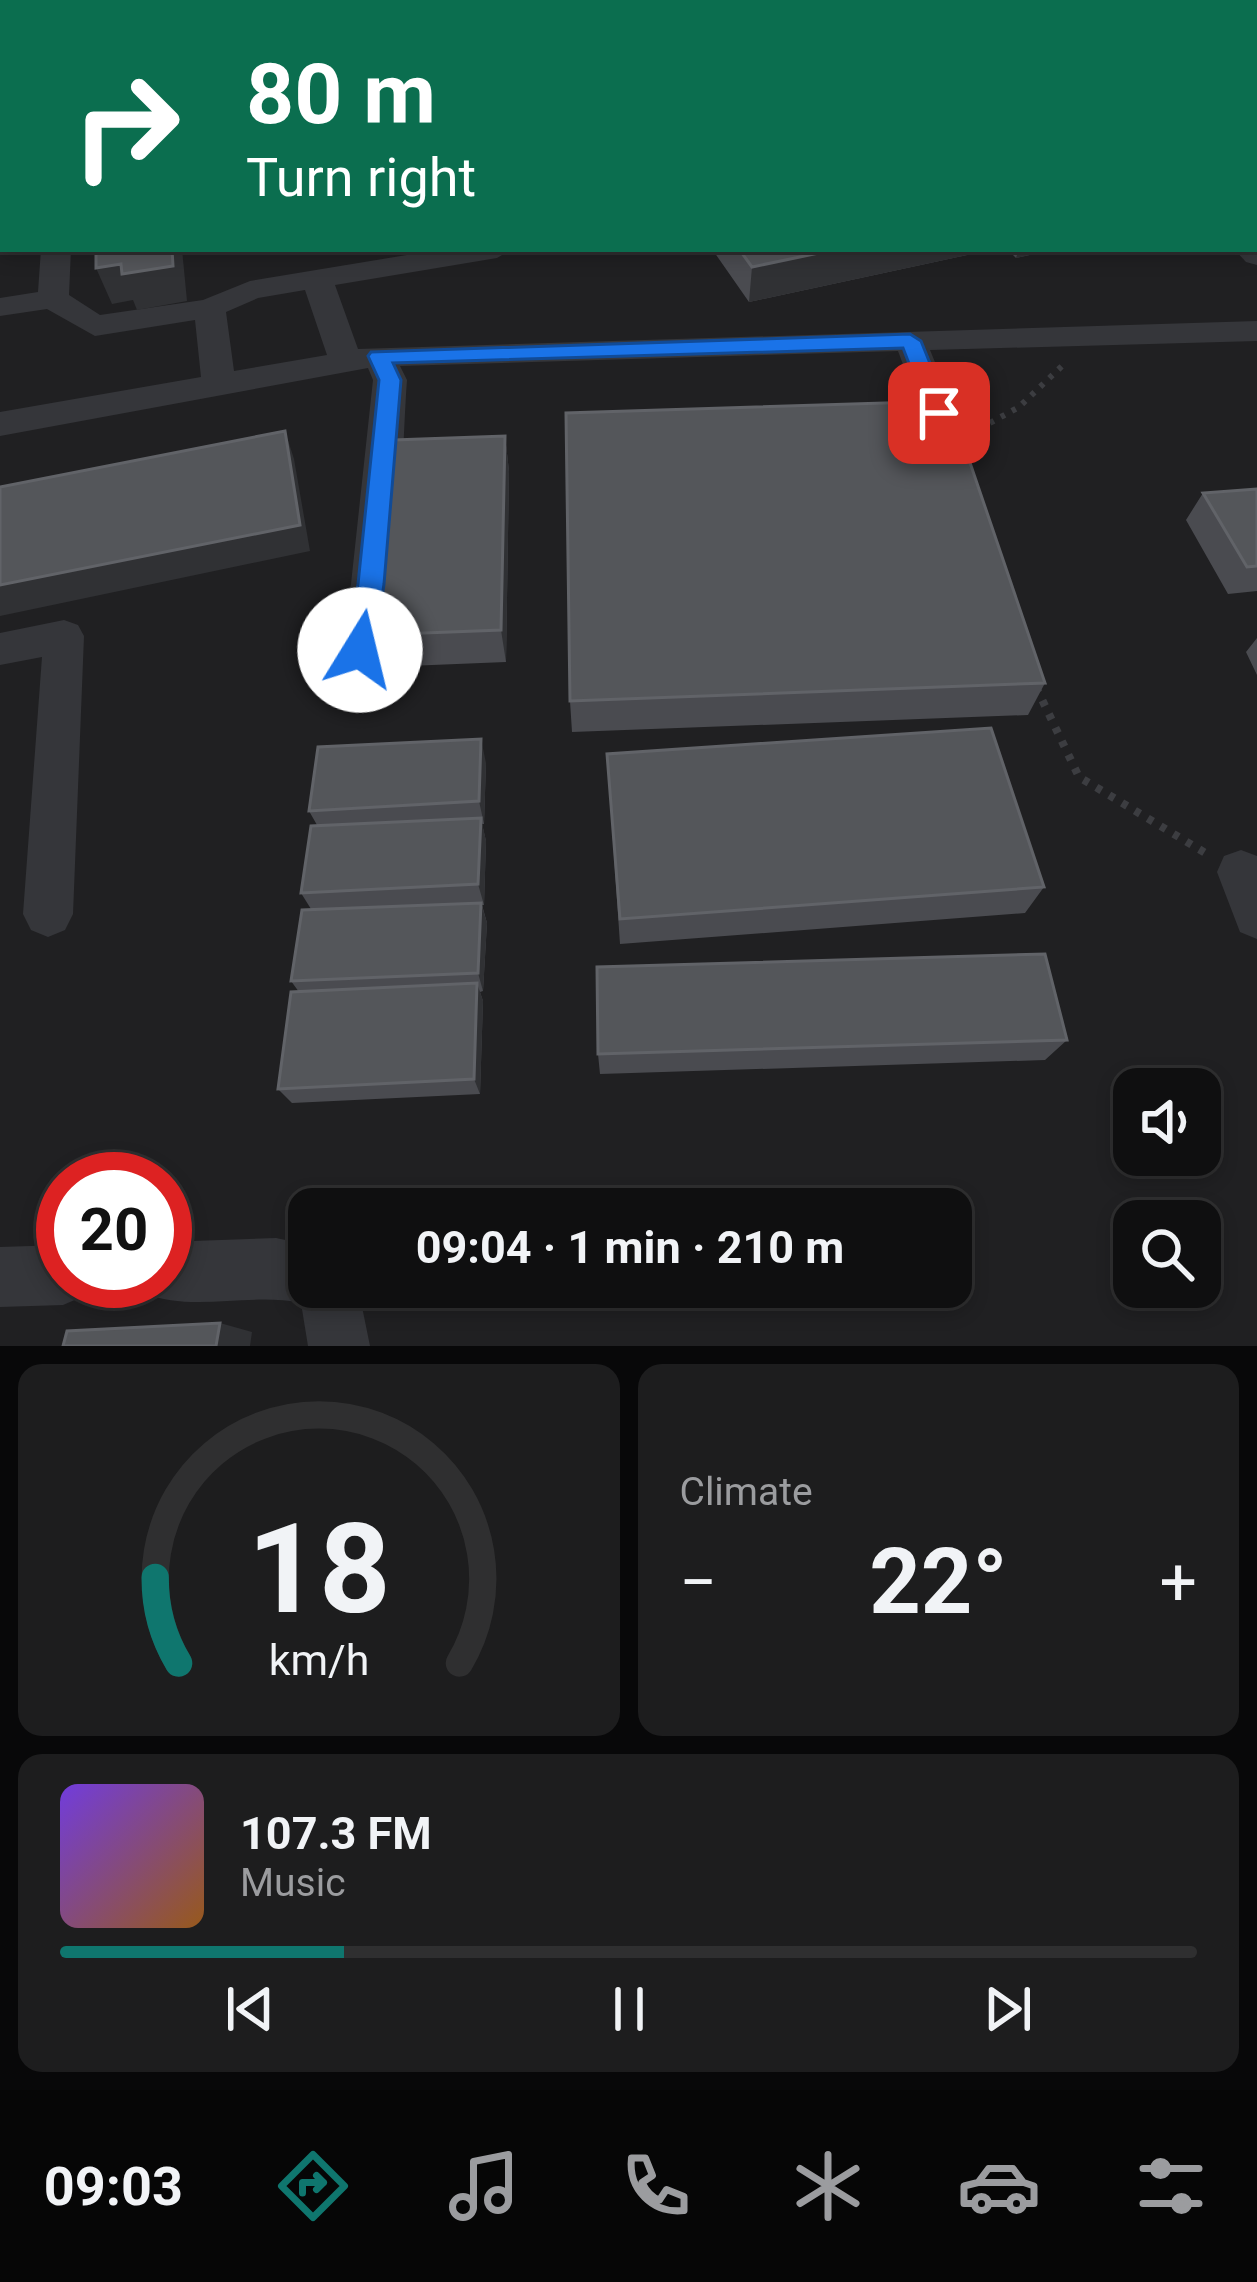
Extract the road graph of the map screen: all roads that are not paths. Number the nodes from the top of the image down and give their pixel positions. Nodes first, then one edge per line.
1 (56, 252) edge
2 (479, 252) edge
3 (316, 279) junction
4 (53, 298) junction
5 (0, 307) edge
6 (210, 308) junction
7 (1257, 331) edge
8 (910, 341) junction
9 (363, 359) junction
10 (220, 386) junction
11 (0, 424) edge
12 (953, 450) edge
13 (0, 649) edge
14 (360, 650) dead end
15 (48, 914) dead end
16 (192, 1271) edge
17 (288, 1271) edge
18 (36, 1276) edge
19 (0, 1277) edge
20 (332, 1308) edge
21 (339, 1346) edge

1 - 4 street
2 - 3 street
3 - 6 street
3 - 9 street
4 - 5 street
4 - 6 street
6 - 10 street
7 - 8 street
8 - 9 street
8 - 12 street
9 - 10 street
9 - 14 street
10 - 11 street
13 - 15 street
16 - 17 street
18 - 19 street
20 - 21 street

